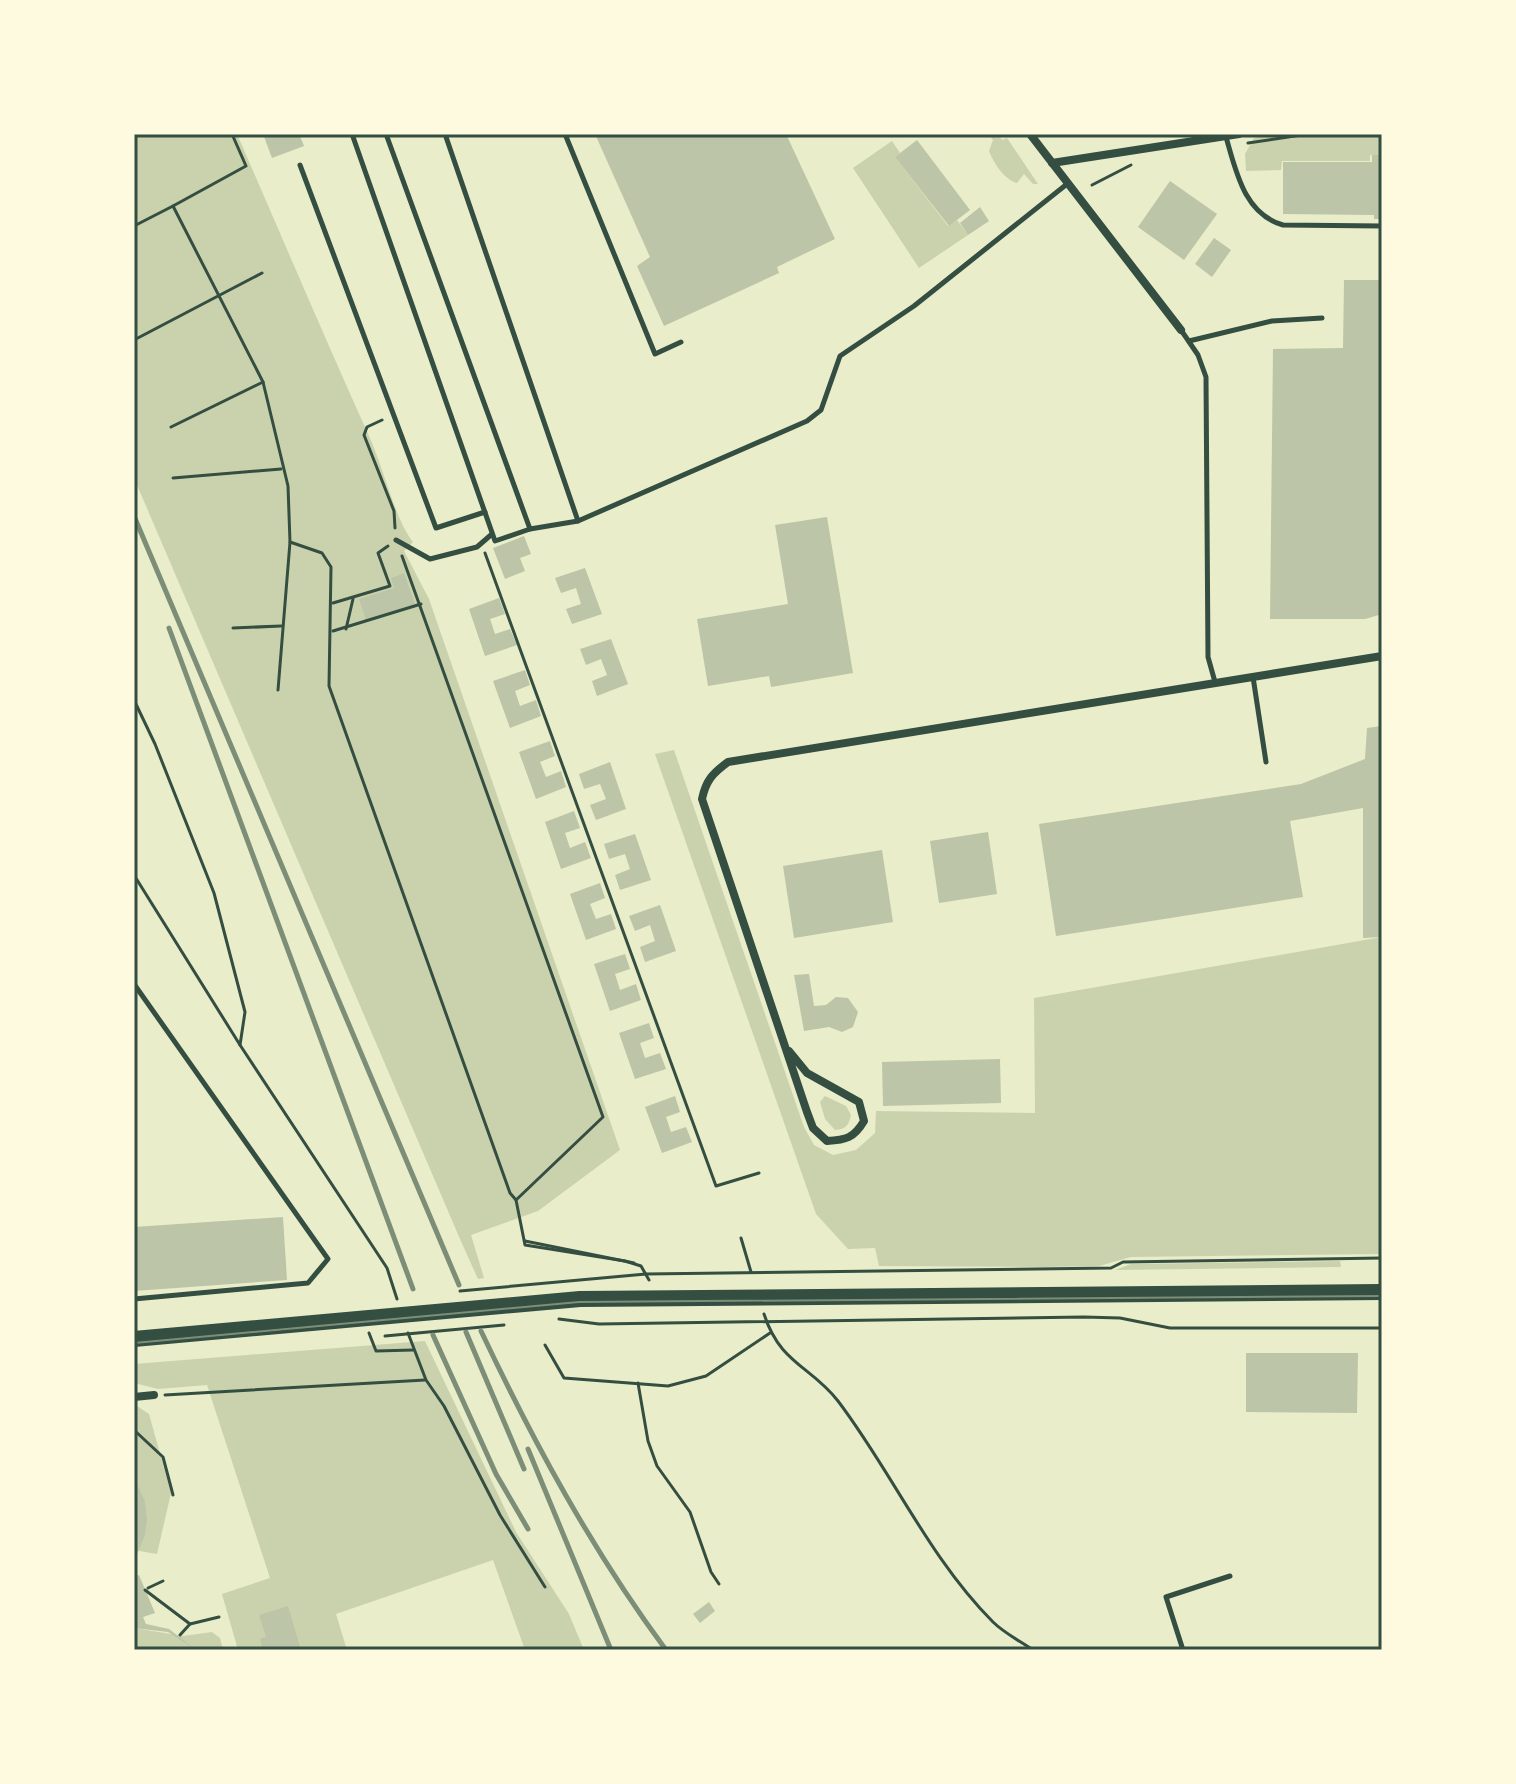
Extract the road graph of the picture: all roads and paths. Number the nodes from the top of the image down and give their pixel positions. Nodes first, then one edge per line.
1 (232, 134) edge
2 (352, 134) edge
3 (386, 134) edge
4 (445, 134) edge
5 (565, 134) edge
6 (1030, 134) edge
7 (1239, 134) edge
8 (1308, 134) edge
9 (1210, 136) edge
10 (1226, 136) junction
11 (1252, 142) dead end
12 (1052, 163) junction
13 (1138, 163) dead end
14 (300, 165) dead end
15 (1067, 184) junction
16 (1092, 185) dead end
17 (173, 206) junction
18 (134, 226) edge
19 (1382, 226) edge
20 (262, 273) dead end
21 (217, 297) junction
22 (1322, 318) dead end
23 (1181, 330) joint
24 (134, 340) edge
25 (1189, 341) junction
26 (681, 342) dead end
27 (263, 382) junction
28 (392, 415) junction
29 (171, 427) dead end
30 (283, 469) junction
31 (173, 478) dead end
32 (485, 512) junction
33 (578, 521) junction
34 (530, 529) junction
35 (492, 534) junction
36 (396, 540) junction
37 (495, 541) junction
38 (290, 542) junction
39 (353, 599) junction
40 (333, 603) junction
41 (421, 604) junction
42 (281, 626) junction
43 (233, 628) dead end
44 (346, 629) junction
45 (332, 631) junction
46 (1382, 656) edge
47 (1253, 677) junction
48 (1216, 683) junction
49 (278, 690) dead end
50 (134, 700) edge
51 (1266, 762) dead end
52 (134, 875) edge
53 (134, 984) edge
54 (240, 1045) junction
55 (789, 1051) junction
56 (759, 1173) dead end
57 (516, 1200) junction
58 (741, 1238) dead end
59 (1382, 1258) edge
60 (387, 1268) dead end
61 (646, 1274) junction
62 (753, 1279) dead end
63 (456, 1291) dead end
64 (1382, 1292) edge
65 (397, 1297) dead end
66 (134, 1299) edge
67 (762, 1306) dead end
68 (383, 1307) junction
69 (558, 1319) dead end
70 (511, 1324) dead end
71 (1382, 1328) edge
72 (770, 1333) junction
73 (385, 1336) dead end
74 (134, 1339) edge
75 (545, 1345) dead end
76 (376, 1351) dead end
77 (426, 1380) junction
78 (638, 1383) junction
79 (154, 1395) joint
80 (134, 1397) edge
81 (134, 1430) edge
82 (173, 1495) dead end
83 (1230, 1576) dead end
84 (163, 1581) dead end
85 (719, 1584) dead end
86 (545, 1587) dead end
87 (219, 1617) dead end
88 (190, 1624) junction
89 (180, 1635) dead end
90 (1033, 1650) edge
91 (1183, 1650) edge

1 - 17 path
2 - 32 lane
3 - 34 lane
4 - 33 lane
5 - 26 lane
6 - 12 street
7 - 10 street
8 - 11 path
9 - 10 street
9 - 12 street
10 - 19 lane
12 - 15 street
13 - 16 path
14 - 28 lane
15 - 23 street
15 - 33 lane
17 - 18 path
17 - 21 path
20 - 21 path
21 - 24 path
21 - 27 path
22 - 25 lane
23 - 25 lane
25 - 48 lane
27 - 29 path
27 - 30 path
28 - 32 lane
28 - 36 path
30 - 31 path
30 - 38 path
32 - 35 lane
33 - 34 lane
34 - 37 lane
35 - 36 lane
35 - 37 lane
36 - 39 path
36 - 41 path
37 - 56 path
38 - 40 path
38 - 42 path
39 - 40 path
39 - 44 path
40 - 45 path
41 - 44 path
41 - 57 path
42 - 43 path
42 - 49 path
44 - 45 path
45 - 57 path
46 - 47 street
47 - 48 street
47 - 51 lane
48 - 55 street
50 - 54 path
52 - 54 path
53 - 66 lane
54 - 60 path
55 - 55 street
57 - 61 path
58 - 62 path
59 - 61 path
61 - 63 path
64 - 68 main road
65 - 68 path
67 - 72 path
68 - 74 main road
69 - 71 path
70 - 73 path
72 - 78 path
72 - 90 path
75 - 78 path
76 - 77 path
77 - 79 path
77 - 86 path
78 - 85 path
79 - 80 street
81 - 82 path
83 - 91 lane
84 - 88 path
87 - 88 path
88 - 89 path

